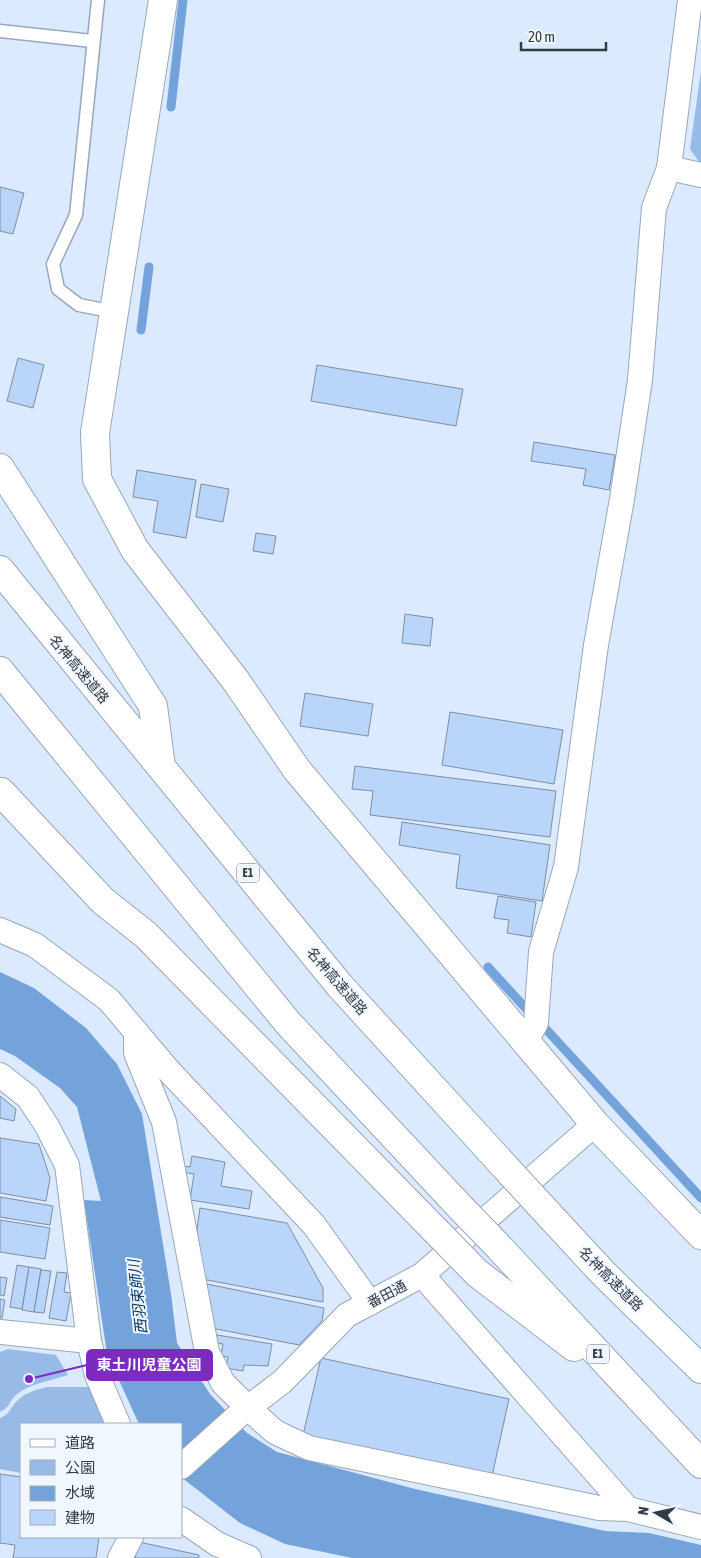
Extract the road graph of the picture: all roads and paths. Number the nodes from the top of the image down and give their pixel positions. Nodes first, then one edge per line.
1 (98, 0) edge
2 (163, 0) edge
3 (690, 0) edge
4 (0, 31) edge
5 (92, 41) junction
6 (670, 168) junction
7 (701, 175) edge
8 (115, 312) junction
9 (0, 468) edge
10 (0, 570) edge
11 (0, 671) edge
12 (161, 766) junction
13 (1, 792) edge
14 (0, 930) edge
15 (136, 1032) junction
16 (526, 1041) junction
17 (0, 1075) edge
18 (595, 1124) junction
19 (701, 1235) edge
20 (422, 1275) junction
21 (370, 1303) junction
22 (0, 1332) edge
23 (88, 1342) junction
24 (701, 1369) edge
25 (638, 1397) junction
26 (244, 1411) junction
27 (118, 1423) edge
28 (701, 1464) edge
29 (182, 1466) edge
30 (628, 1509) junction
31 (182, 1519) edge
32 (701, 1527) edge
33 (130, 1538) edge
34 (120, 1558) edge
35 (249, 1558) edge

1 - 5 lane
2 - 8 main road
3 - 6 street
4 - 5 lane
5 - 8 lane
6 - 7 street
6 - 16 street
8 - 16 main road
9 - 12 main road
10 - 12 main road, 名神高速道路 / E1
11 - 25 main road, E1, bridge
12 - 24 main road, 名神高速道路 / E1, bridge
13 - 25 main road, bridge
14 - 15 street
15 - 21 street
15 - 26 street
16 - 18 main road
17 - 23 street
18 - 19 main road
18 - 20 street, 番田通
20 - 21 street, 番田通
20 - 30 street
21 - 26 street, 番田通
22 - 23 street
23 - 27 street
25 - 28 main road, E1
26 - 29 street, 番田通
26 - 30 street
30 - 32 street
31 - 35 street
33 - 34 street

